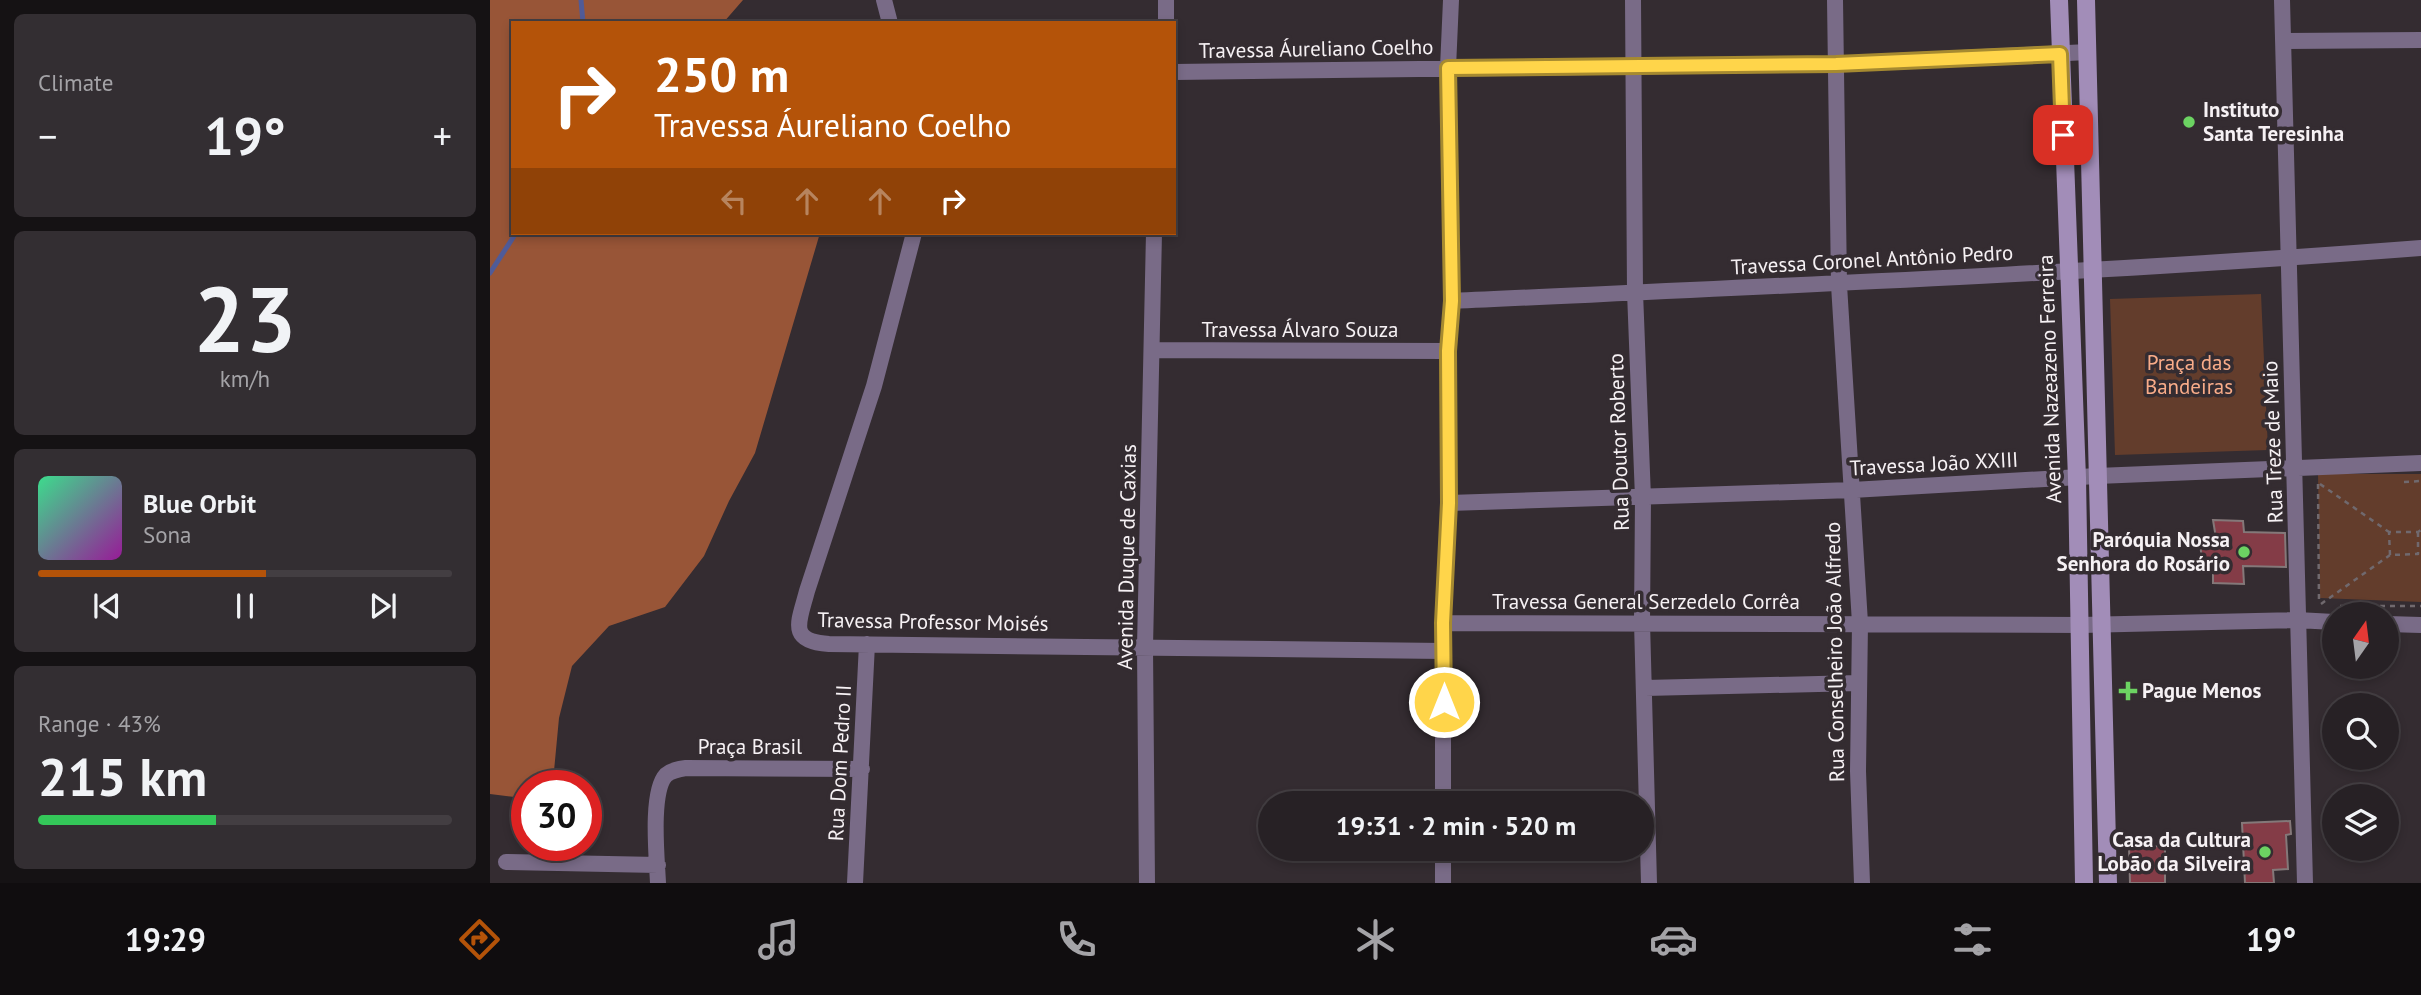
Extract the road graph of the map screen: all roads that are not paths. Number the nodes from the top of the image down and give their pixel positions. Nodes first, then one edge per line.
1 (884, 0) edge
2 (1166, 0) edge
3 (1451, 0) edge
4 (1633, 0) edge
5 (1835, 0) edge
6 (2059, 0) edge
7 (2086, 0) edge
8 (2283, 0) edge
9 (889, 21) edge
10 (1166, 21) edge
11 (2421, 40) edge
12 (2283, 41) junction
13 (2088, 52) junction
14 (2060, 54) junction
15 (1836, 64) junction
16 (1448, 68) junction
17 (1635, 68) junction
18 (1176, 72) edge
19 (913, 235) edge
20 (1154, 235) edge
21 (2421, 248) edge
22 (2288, 258) junction
23 (2093, 268) junction
24 (2069, 270) junction
25 (1839, 285) junction
26 (1635, 292) junction
27 (1452, 301) junction
28 (1152, 350) junction
29 (1448, 351) junction
30 (2421, 463) edge
31 (2097, 476) junction
32 (2296, 477) junction
33 (2077, 478) junction
34 (1852, 490) junction
35 (1643, 498) junction
36 (1449, 503) junction
37 (2297, 620) junction
38 (2322, 621) edge
39 (1642, 622) junction
40 (1443, 623) junction
41 (1860, 623) junction
42 (2101, 624) junction
43 (2399, 624) edge
44 (2081, 625) junction
45 (2421, 625) edge
46 (866, 644) junction
47 (1145, 647) junction
48 (1444, 651) junction
49 (1858, 683) junction
50 (1645, 688) junction
51 (862, 769) junction
52 (1443, 791) edge
53 (1443, 861) edge
54 (506, 862) dead end
55 (658, 865) junction
56 (658, 883) edge
57 (855, 883) edge
58 (1147, 883) edge
59 (1443, 883) edge
60 (1649, 883) edge
61 (1861, 883) edge
62 (2084, 883) edge
63 (2108, 883) edge
64 (2305, 883) edge

1 - 9 street
2 - 10 street
3 - 16 street
4 - 17 street, Rua Doutor Roberto
5 - 15 street, Rua Conselheiro João Alfredo
6 - 14 main road, Avenida Nazeazeno Ferreira
7 - 13 main road, Avenida Nazeazeno Ferreira
8 - 12 street, Rua Treze de Maio
11 - 12 street
12 - 22 street, Rua Treze de Maio
13 - 14 street, Travessa Áureliano Coelho
13 - 23 main road, Avenida Nazeazeno Ferreira
14 - 15 street, Travessa Áureliano Coelho
14 - 24 main road, Avenida Nazeazeno Ferreira
15 - 17 street, Travessa Áureliano Coelho
15 - 25 street, Rua Conselheiro João Alfredo
16 - 17 street, Travessa Áureliano Coelho
16 - 18 street, Travessa Áureliano Coelho
16 - 27 street
17 - 26 street, Rua Doutor Roberto
19 - 46 street, Travessa Professor Moisés
20 - 28 street, Avenida Duque de Caxias
21 - 22 street, Travessa Coronel Antônio Pedro
22 - 23 street, Travessa Coronel Antônio Pedro
22 - 32 street, Rua Treze de Maio
23 - 24 street, Travessa Coronel Antônio Pedro
23 - 31 main road, Avenida Nazeazeno Ferreira
24 - 25 street, Travessa Coronel Antônio Pedro
24 - 33 main road, Avenida Nazeazeno Ferreira
25 - 26 street, Travessa Coronel Antônio Pedro
25 - 34 street, Rua Conselheiro João Alfredo
26 - 27 street, Travessa Coronel Antônio Pedro
26 - 35 street, Rua Doutor Roberto
27 - 29 street
28 - 29 street, Travessa Álvaro Souza
28 - 47 street, Avenida Duque de Caxias
29 - 36 street
30 - 32 street, Travessa João XXIII
31 - 32 street, Travessa João XXIII
31 - 33 street, Travessa João XXIII
31 - 42 main road, Avenida Nazeazeno Ferreira
32 - 37 street, Rua Treze de Maio
33 - 34 street, Travessa João XXIII
33 - 44 main road, Avenida Nazeazeno Ferreira
34 - 35 street, Travessa João XXIII
34 - 41 street, Rua Conselheiro João Alfredo
35 - 36 street, Travessa João XXIII
35 - 39 street, Rua Doutor Roberto
36 - 40 street
37 - 38 street, Travessa General Serzedelo Corrêa
37 - 42 street, Travessa General Serzedelo Corrêa
37 - 64 street, Rua Treze de Maio
39 - 40 street, Travessa General Serzedelo Corrêa
39 - 41 street, Travessa General Serzedelo Corrêa
39 - 50 street, Rua Doutor Roberto
40 - 48 street
41 - 44 street, Travessa General Serzedelo Corrêa
41 - 49 street, Rua Conselheiro João Alfredo
42 - 44 street, Travessa General Serzedelo Corrêa
42 - 63 main road, Avenida Nazeazeno Ferreira
43 - 45 street
44 - 62 main road, Avenida Nazeazeno Ferreira
46 - 47 street, Travessa Professor Moisés
46 - 51 street, Rua Dom Pedro II
47 - 48 street, Travessa Professor Moisés
47 - 58 street, Avenida Duque de Caxias
48 - 52 street
49 - 50 street
49 - 61 street, Rua Conselheiro João Alfredo
50 - 60 street, Rua Doutor Roberto
51 - 55 street, Praça Brasil
51 - 57 street, Rua Dom Pedro II
53 - 59 street
54 - 55 street
55 - 56 street, Praça Brasil

